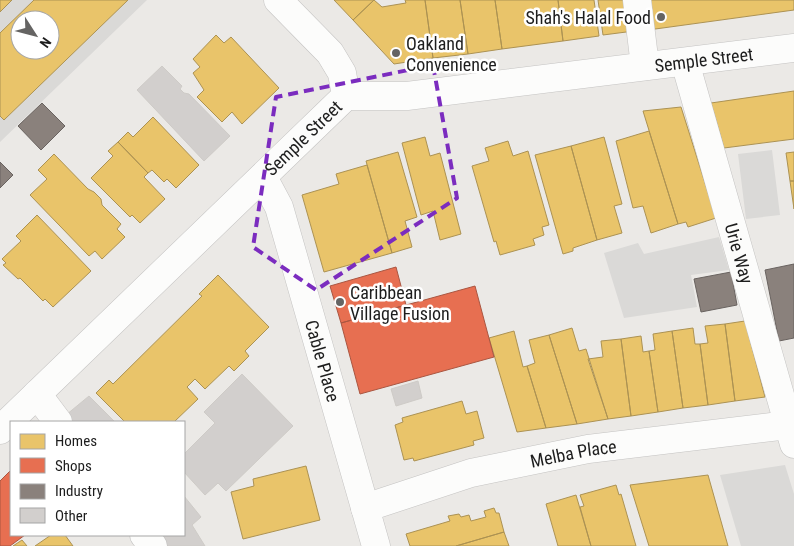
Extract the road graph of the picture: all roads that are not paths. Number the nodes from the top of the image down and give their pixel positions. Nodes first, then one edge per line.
1 (278, 0) edge
2 (637, 0) edge
3 (794, 48) edge
4 (685, 62) junction
5 (645, 66) junction
6 (346, 96) junction
7 (262, 177) junction
8 (38, 394) junction
9 (57, 421) edge
10 (0, 430) edge
11 (791, 435) edge
12 (365, 508) junction
13 (145, 536) edge
14 (153, 546) edge
15 (376, 546) edge

1 - 6 street
2 - 5 street
3 - 4 street, Semple Street
4 - 5 street, Semple Street
4 - 11 street, Urie Way
5 - 6 street, Semple Street
6 - 7 street, Semple Street
7 - 8 street, Semple Street
7 - 12 street, Cable Place
8 - 9 street
8 - 10 street, Semple Street
11 - 12 street, Melba Place
12 - 15 street, Cable Place
13 - 14 street

